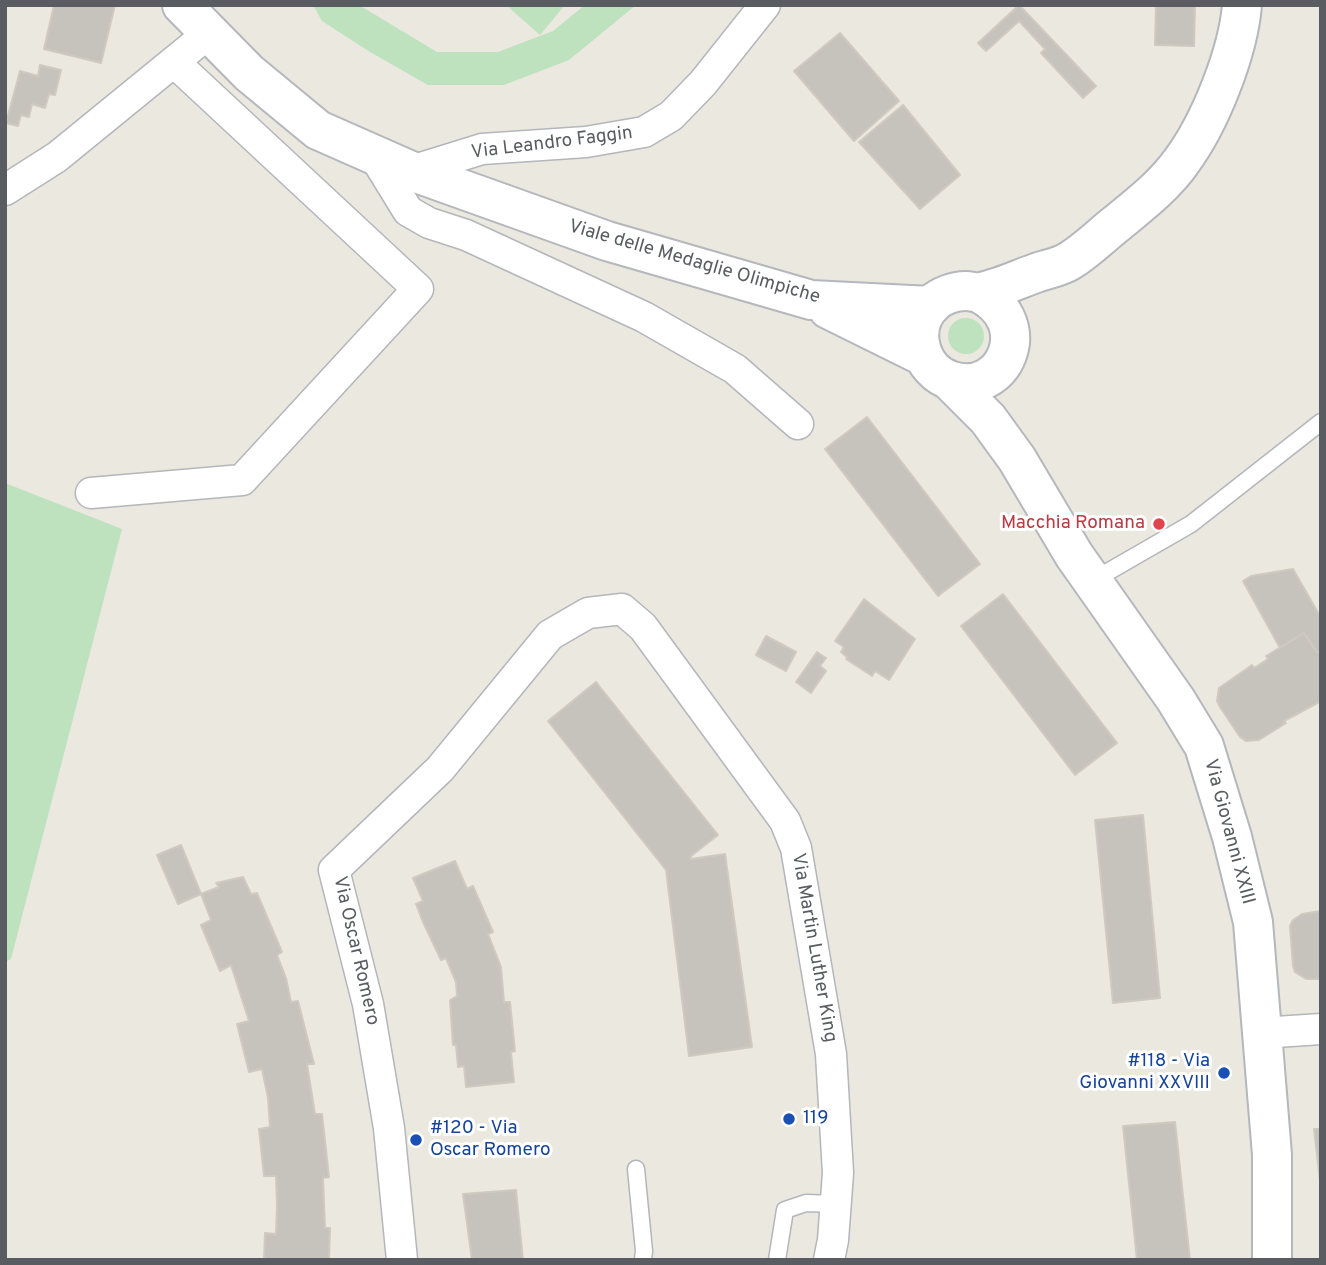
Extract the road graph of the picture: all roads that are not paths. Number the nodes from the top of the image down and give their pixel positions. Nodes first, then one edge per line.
1 (182, 5) edge
2 (765, 5) edge
3 (1242, 5) edge
4 (209, 33) junction
5 (174, 62) junction
6 (373, 154) junction
7 (411, 171) junction
8 (5, 190) edge
9 (1070, 261) junction
10 (979, 293) junction
11 (811, 300) junction
12 (931, 306) junction
13 (1005, 352) junction
14 (937, 368) junction
15 (1321, 422) edge
16 (798, 424) dead end
17 (1017, 459) junction
18 (91, 493) dead end
19 (1092, 581) junction
20 (622, 609) joint
21 (1321, 1028) edge
22 (1261, 1034) junction
23 (636, 1169) dead end
24 (836, 1204) junction
25 (402, 1260) edge
26 (643, 1260) edge
27 (777, 1260) edge
28 (829, 1260) edge
29 (1272, 1260) edge

1 - 4 main road, Viale delle Medaglie Olimpiche
2 - 7 street, Via Leandro Faggin
3 - 9 main road, Viale delle Medaglie Olimpiche
4 - 5 street
4 - 6 main road, Viale delle Medaglie Olimpiche
5 - 8 street
5 - 18 street
6 - 7 main road, Viale delle Medaglie Olimpiche
6 - 16 street
7 - 11 main road, Viale delle Medaglie Olimpiche
9 - 10 main road, Viale delle Medaglie Olimpiche
9 - 13 main road
10 - 12 main road, Viale delle Medaglie Olimpiche
10 - 13 main road
11 - 12 main road, Viale delle Medaglie Olimpiche
11 - 14 main road, Via Giovanni XXIII
12 - 14 main road
13 - 14 main road
13 - 17 main road, Via Giovanni XXIII
14 - 17 main road, Via Giovanni XXIII
15 - 19 lane
17 - 19 main road, Via Giovanni XXIII
19 - 22 main road, Via Giovanni XXIII
20 - 24 street, Via Martin Luther King
20 - 25 street, Via Oscar Romero
21 - 22 street
22 - 29 main road, Via Giovanni XXIII
23 - 26 lane
24 - 27 lane
24 - 28 street, Via Martin Luther King

